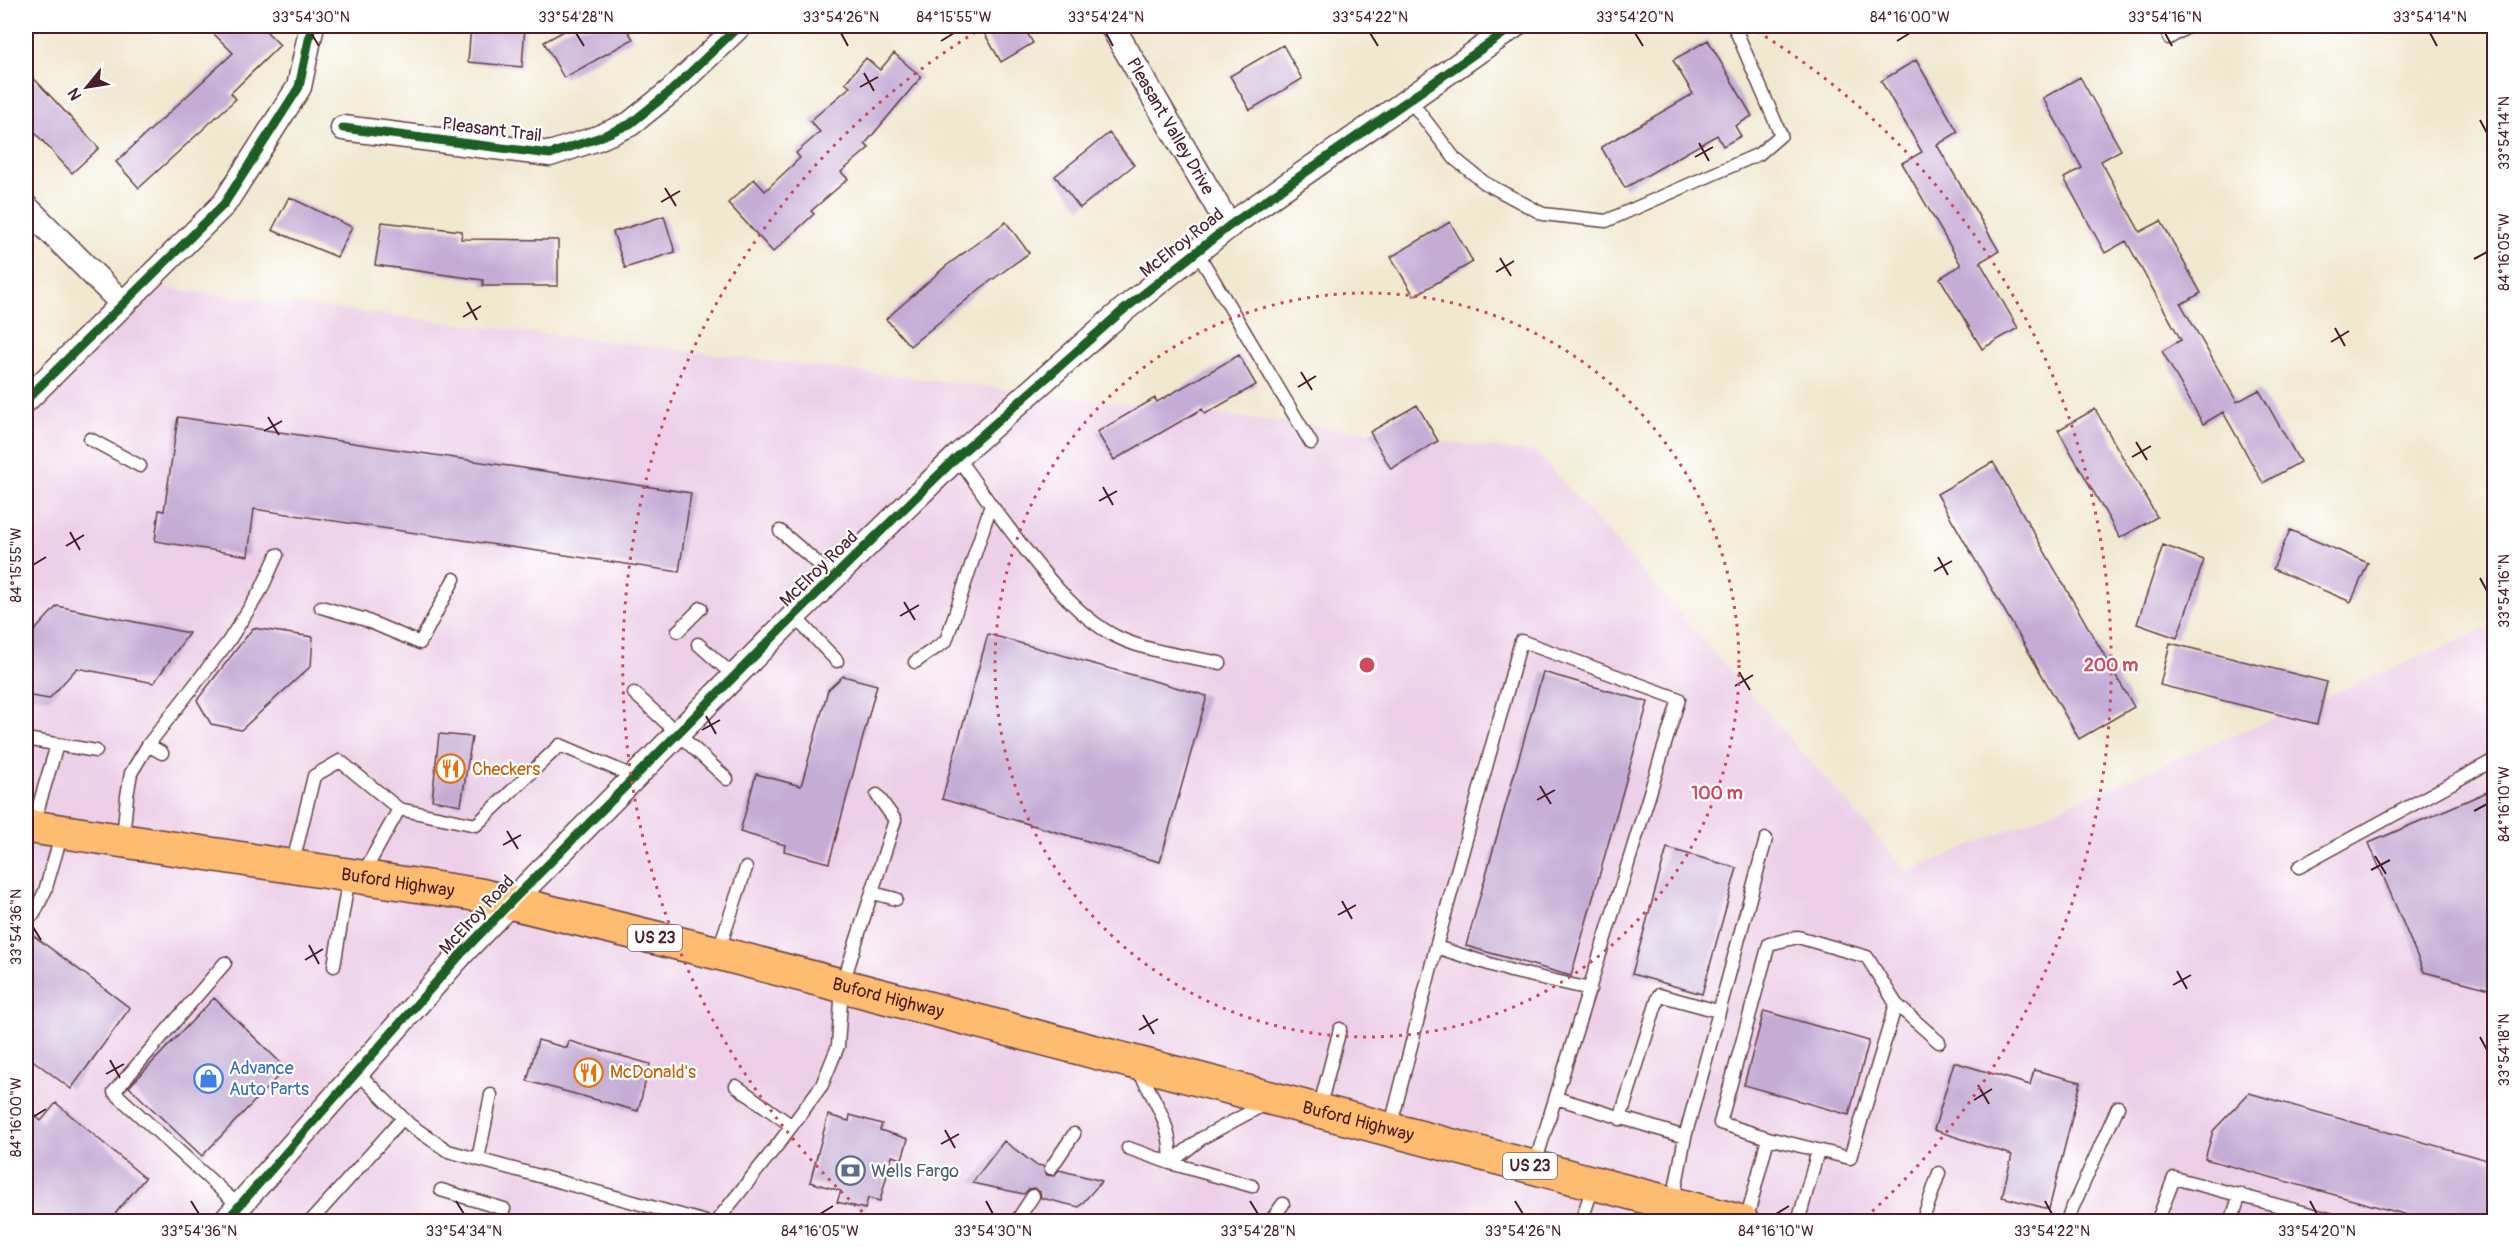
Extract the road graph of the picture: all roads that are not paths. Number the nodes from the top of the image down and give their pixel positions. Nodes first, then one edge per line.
1 (308, 26) edge
2 (739, 26) edge
3 (1112, 26) edge
4 (1514, 26) edge
5 (1734, 26) edge
6 (2189, 26) edge
7 (2169, 38) dead end
8 (1409, 99) junction
9 (343, 128) dead end
10 (26, 207) edge
11 (1229, 226) junction
12 (1197, 252) junction
13 (122, 303) junction
14 (26, 400) edge
15 (90, 439) dead end
16 (1311, 443) dead end
17 (957, 457) junction
18 (140, 465) dead end
19 (991, 505) junction
20 (780, 531) dead end
21 (277, 555) dead end
22 (834, 578) junction
23 (454, 579) dead end
24 (321, 607) dead end
25 (701, 608) dead end
26 (794, 616) junction
27 (678, 631) dead end
28 (698, 644) dead end
29 (837, 661) dead end
30 (915, 662) dead end
31 (1220, 663) dead end
32 (735, 676) junction
33 (634, 693) dead end
34 (679, 733) junction
35 (26, 739) edge
36 (57, 745) junction
37 (148, 745) junction
38 (96, 751) dead end
39 (162, 753) dead end
40 (2494, 760) edge
41 (635, 777) junction
42 (727, 779) dead end
43 (877, 795) dead end
44 (399, 810) junction
45 (36, 830) edge
46 (1766, 840) dead end
47 (123, 841) junction
48 (292, 866) junction
49 (2299, 867) dead end
50 (746, 868) dead end
51 (355, 875) junction
52 (873, 892) junction
53 (896, 899) dead end
54 (510, 903) junction
55 (26, 916) edge
56 (1436, 947) junction
57 (718, 953) junction
58 (225, 963) dead end
59 (334, 966) dead end
60 (842, 986) junction
61 (1590, 990) junction
62 (1896, 1004) junction
63 (1718, 1011) junction
64 (1340, 1029) dead end
65 (1939, 1042) dead end
66 (1134, 1062) junction
67 (358, 1073) junction
68 (736, 1086) dead end
69 (491, 1095) dead end
70 (1556, 1098) junction
71 (1275, 1099) junction
72 (2118, 1107) dead end
73 (1319, 1110) junction
74 (403, 1118) junction
75 (1620, 1119) junction
76 (792, 1126) junction
77 (1389, 1129) junction
78 (1074, 1134) dead end
79 (1685, 1137) junction
80 (1768, 1138) junction
81 (1128, 1148) dead end
82 (1818, 1150) junction
83 (477, 1159) junction
84 (1170, 1163) junction
85 (1534, 1167) junction
86 (1051, 1168) dead end
87 (1939, 1173) dead end
88 (1594, 1183) junction
89 (1252, 1186) dead end
90 (441, 1190) dead end
91 (2240, 1194) junction
92 (1033, 1196) dead end
93 (1283, 1204) dead end
94 (504, 1209) dead end
95 (1671, 1213) edge
96 (232, 1214) edge
97 (310, 1221) edge
98 (706, 1221) edge
99 (716, 1221) edge
100 (1016, 1221) edge
101 (1270, 1221) edge
102 (1581, 1221) edge
103 (1744, 1221) edge
104 (1798, 1221) edge
105 (1922, 1221) edge
106 (2066, 1221) edge
107 (2157, 1221) edge
108 (2231, 1221) edge
109 (2340, 1221) edge

1 - 13 street
2 - 9 street, Pleasant Trail
3 - 11 street, Pleasant Valley Drive
4 - 8 street, McElroy Road
5 - 8 lane
6 - 7 lane
8 - 11 street, McElroy Road
10 - 13 street
11 - 12 street, McElroy Road
12 - 16 lane
12 - 17 street, McElroy Road
13 - 14 street
15 - 18 lane
17 - 19 lane
17 - 22 street, McElroy Road
19 - 30 lane
19 - 31 lane
20 - 22 lane
21 - 37 lane
22 - 26 street, McElroy Road
23 - 24 lane
25 - 27 lane
26 - 29 lane
26 - 32 street, McElroy Road
28 - 32 lane
32 - 34 street, McElroy Road
33 - 34 lane
34 - 41 street, McElroy Road
34 - 42 lane
35 - 36 lane
36 - 38 lane
36 - 45 lane
37 - 39 lane
37 - 47 lane
40 - 49 lane
41 - 44 lane
41 - 54 street, McElroy Road
43 - 52 lane
44 - 48 lane
44 - 51 lane
45 - 47 main road, Buford Highway / US 23
45 - 55 lane
46 - 63 lane
47 - 48 main road, Buford Highway / US 23
48 - 51 main road, Buford Highway / US 23
50 - 57 lane
51 - 54 main road, Buford Highway / US 23
51 - 59 lane
52 - 53 lane
52 - 60 lane
54 - 57 main road, Buford Highway / US 23
54 - 67 street, McElroy Road
56 - 61 lane
56 - 61 lane
56 - 77 lane
57 - 60 main road, Buford Highway / US 23
58 - 96 lane
60 - 66 main road, Buford Highway / US 23
60 - 76 lane
61 - 70 lane
62 - 65 lane
62 - 80 lane
62 - 82 lane
63 - 75 lane
63 - 79 lane
64 - 73 lane
66 - 71 main road, Buford Highway / US 23
66 - 84 lane
67 - 74 lane
67 - 96 street, McElroy Road
68 - 76 lane
69 - 83 lane
70 - 75 lane
70 - 85 lane
71 - 73 main road, Buford Highway / US 23
71 - 84 lane
72 - 106 lane
73 - 77 main road, Buford Highway / US 23
74 - 83 lane
74 - 97 lane
75 - 79 lane
76 - 99 lane
77 - 85 main road, Buford Highway / US 23
78 - 86 lane
79 - 95 lane
80 - 82 lane
80 - 103 lane
81 - 84 lane
82 - 104 lane
83 - 98 lane
84 - 89 lane
85 - 88 main road, Buford Highway / US 23
87 - 105 lane
88 - 95 main road, Buford Highway / US 23
88 - 102 lane
90 - 94 lane
91 - 107 lane
91 - 108 lane
91 - 109 lane
92 - 100 lane
93 - 101 lane
95 - 103 main road, Buford Highway / US 23

